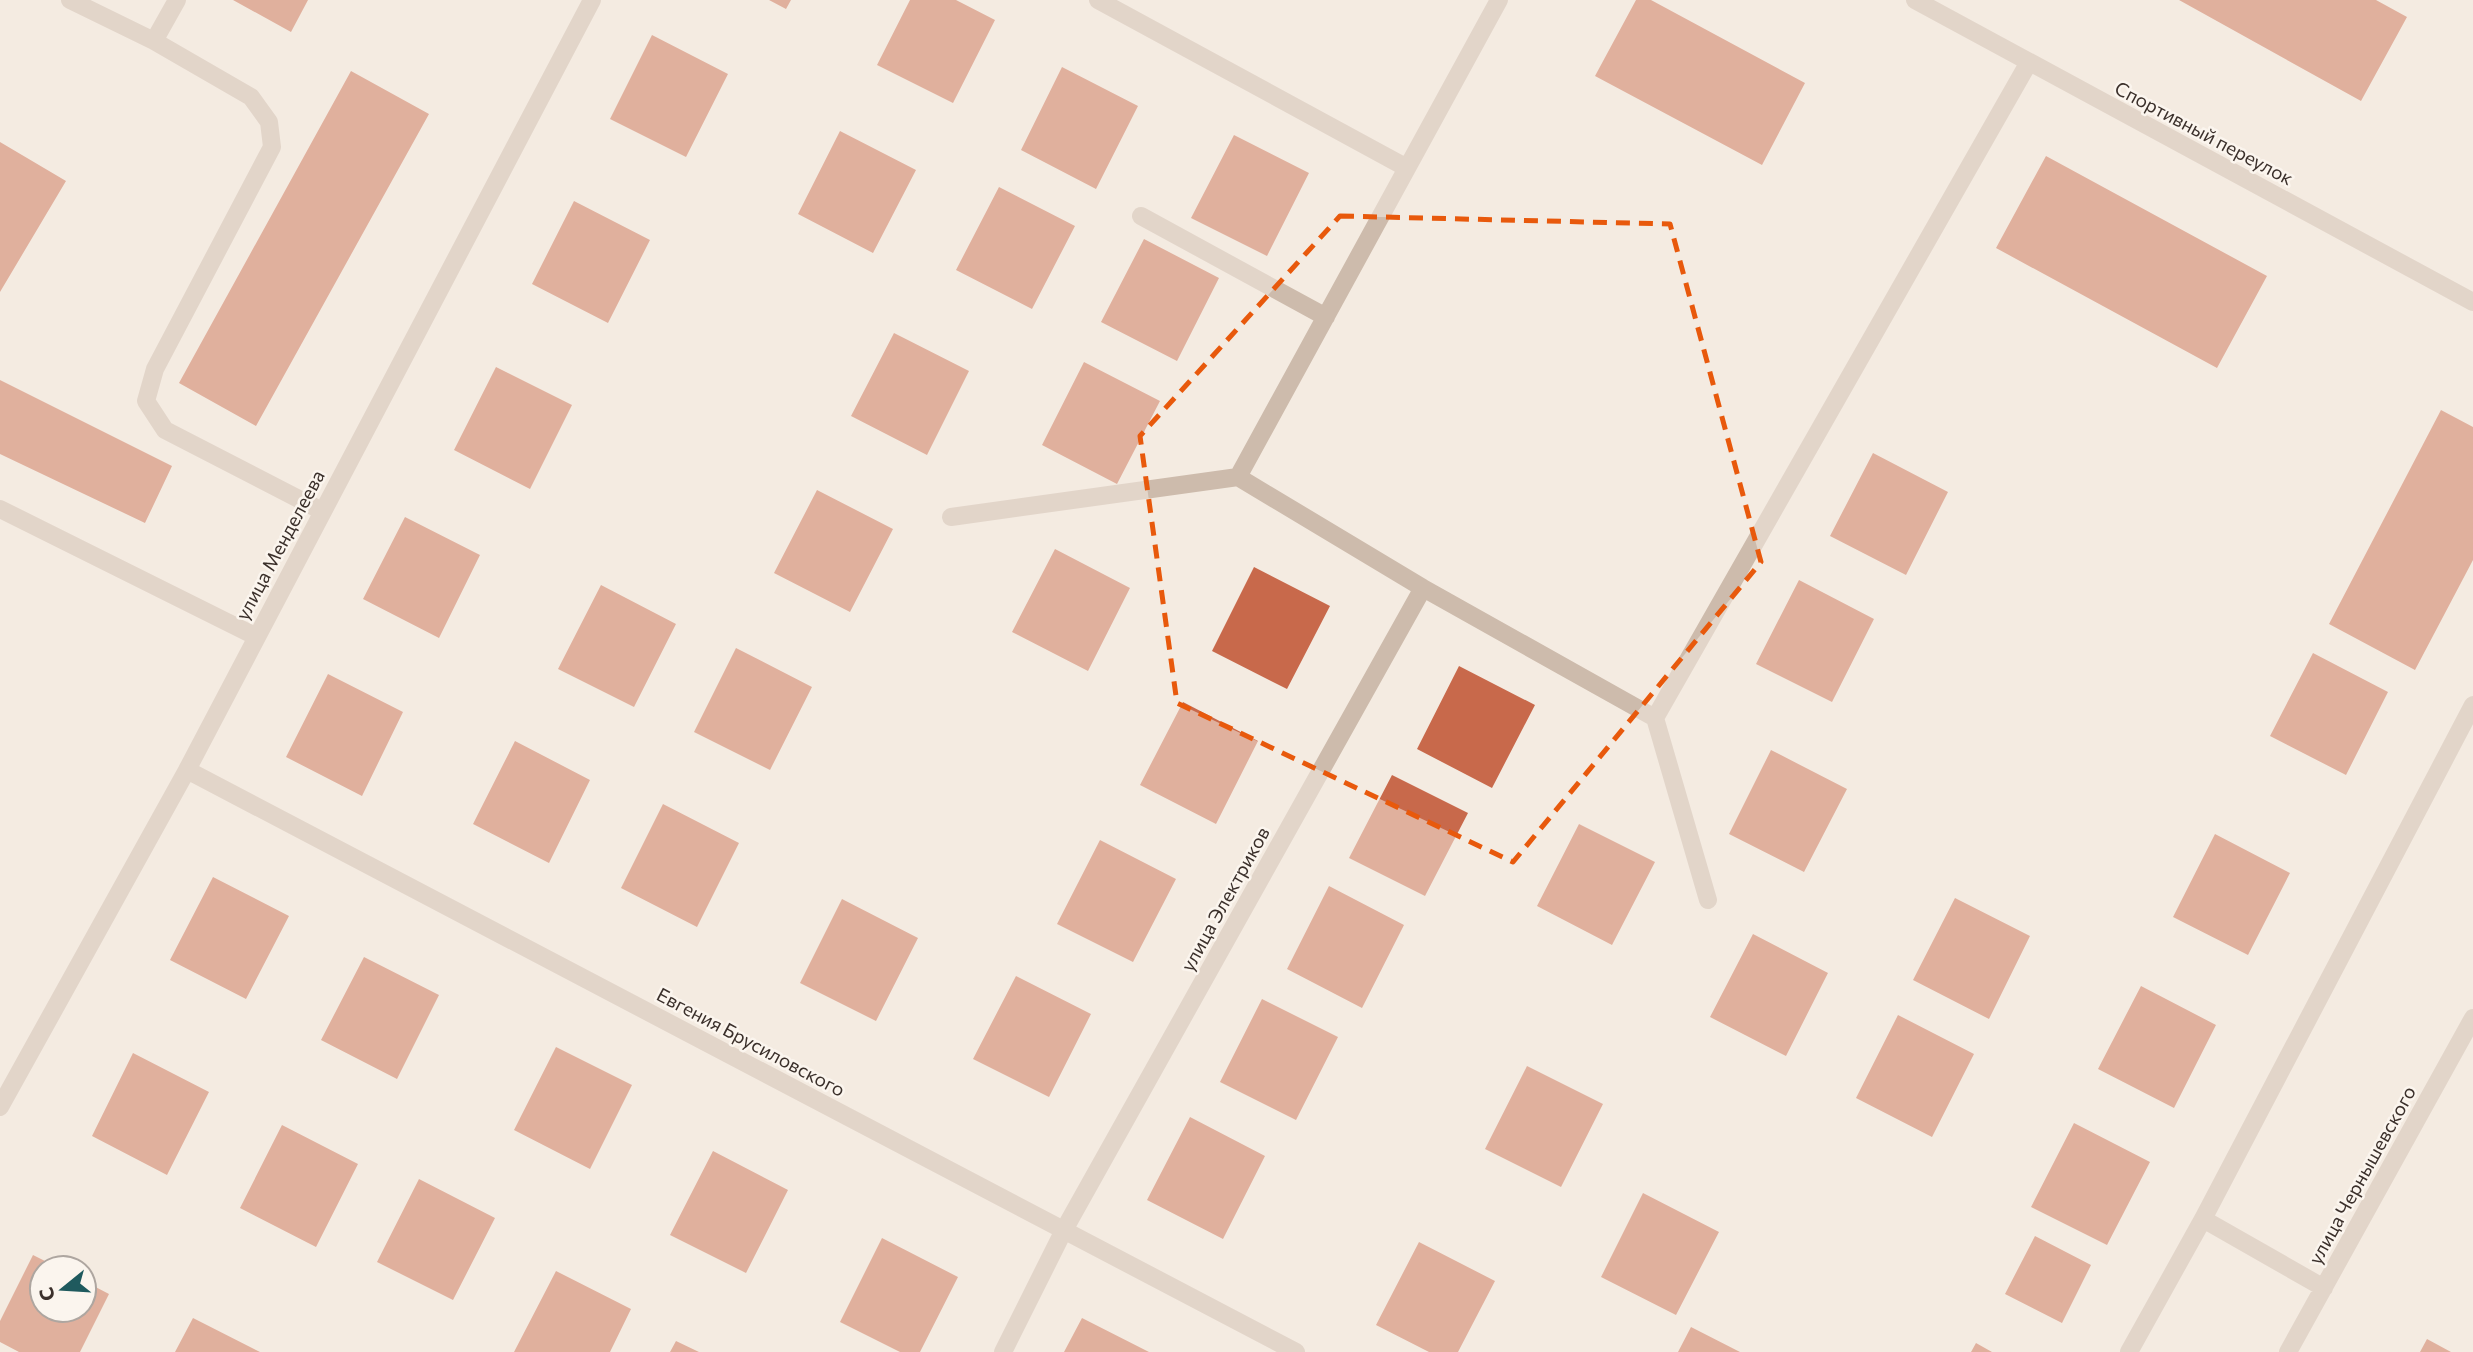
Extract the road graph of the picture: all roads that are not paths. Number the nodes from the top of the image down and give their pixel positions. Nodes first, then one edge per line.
1 (70, 0) edge
2 (177, 0) edge
3 (593, 0) edge
4 (1098, 0) edge
5 (1499, 0) edge
6 (1916, 0) edge
7 (154, 41) junction
8 (2029, 62) junction
9 (1407, 168) junction
10 (1141, 216) dead end
11 (2473, 302) edge
12 (1326, 317) junction
13 (1238, 477) junction
14 (0, 509) edge
15 (322, 512) junction
16 (950, 517) dead end
17 (1423, 588) junction
18 (256, 636) junction
19 (2473, 705) edge
20 (1655, 718) junction
21 (187, 770) junction
22 (1707, 900) dead end
23 (2473, 1018) edge
24 (0, 1107) edge
25 (2203, 1219) junction
26 (1065, 1230) junction
27 (2324, 1288) junction
28 (1003, 1352) edge
29 (1296, 1352) edge
30 (2129, 1352) edge
31 (2288, 1352) edge

1 - 7 street
2 - 7 street
3 - 15 street, улица Менделеева
4 - 9 street
5 - 9 street
6 - 8 street, Спортивный переулок
7 - 15 street
8 - 11 street, Спортивный переулок
8 - 20 street
9 - 12 street
10 - 12 street
12 - 13 street
13 - 16 street
13 - 17 street
14 - 18 street
15 - 18 street, улица Менделеева
17 - 20 street
17 - 26 street, улица Электриков
18 - 21 street, улица Менделеева
19 - 25 street
20 - 22 street
21 - 24 street, улица Менделеева
21 - 26 street, Евгения Брусиловского
23 - 27 street, улица Чернышевского
25 - 27 street
25 - 30 street
26 - 28 street, улица Электриков
26 - 29 street, Евгения Брусиловского
27 - 31 street, улица Чернышевского

